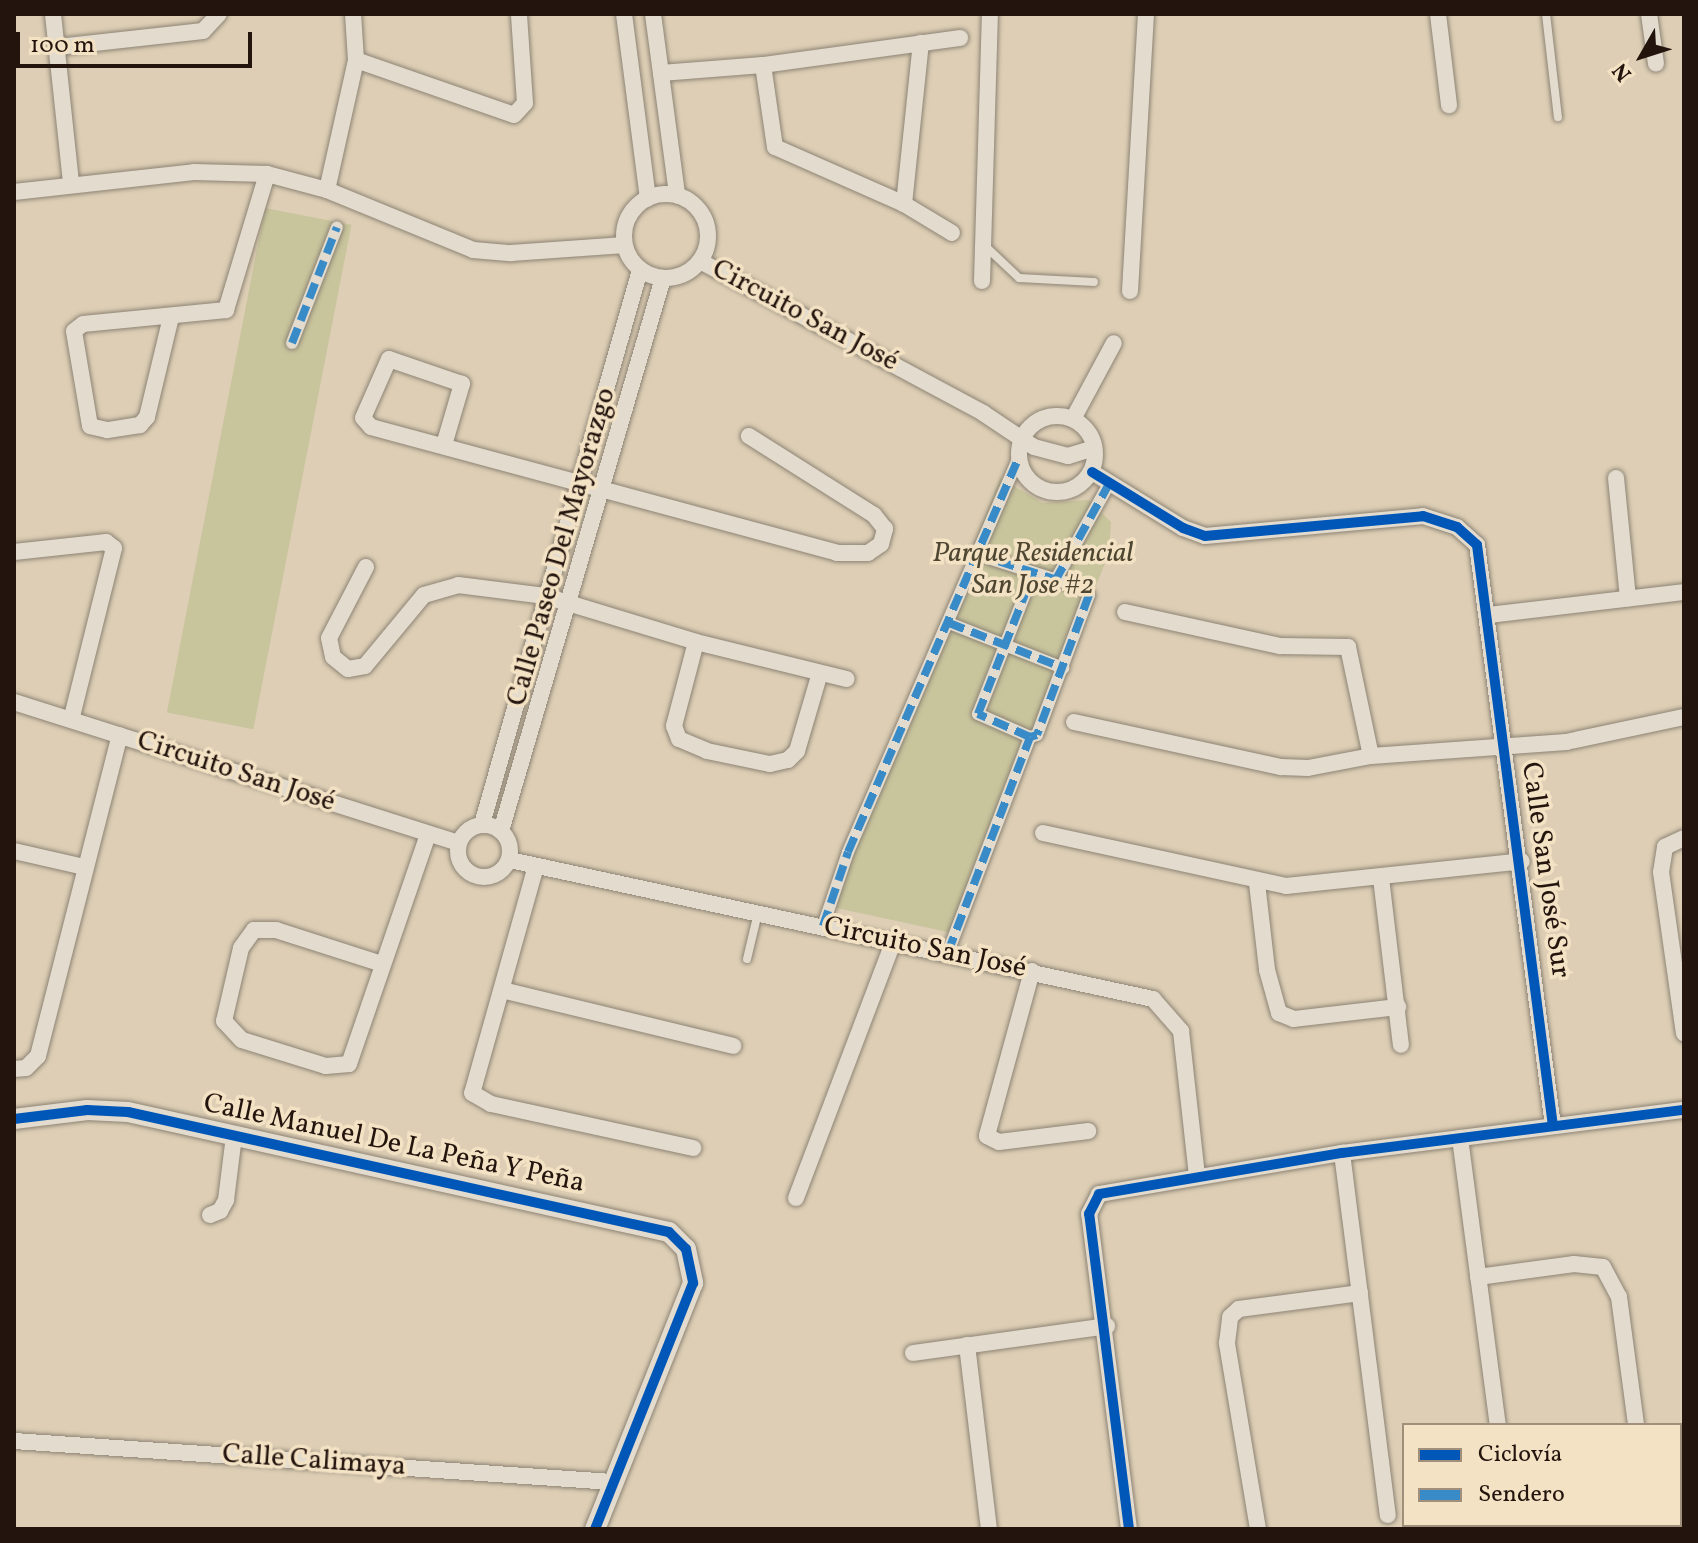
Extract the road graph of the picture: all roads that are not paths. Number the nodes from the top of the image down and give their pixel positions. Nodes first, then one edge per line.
1 (53, 14) edge
2 (219, 14) edge
3 (353, 14) edge
4 (519, 14) edge
5 (624, 14) edge
6 (653, 14) edge
7 (990, 14) edge
8 (1146, 14) edge
9 (1438, 14) edge
10 (1546, 14) edge
11 (1649, 14) edge
12 (960, 38) dead end
13 (921, 43) junction
14 (58, 47) junction
15 (356, 60) junction
16 (1656, 64) dead end
17 (763, 65) junction
18 (661, 73) junction
19 (1449, 105) dead end
20 (1558, 117) dead end
21 (267, 174) junction
22 (71, 182) junction
23 (327, 190) junction
24 (14, 192) edge
25 (677, 195) junction
26 (648, 198) junction
27 (904, 204) junction
28 (337, 227) dead end
29 (952, 233) dead end
30 (982, 243) junction
31 (625, 245) junction
32 (700, 261) junction
33 (640, 270) junction
34 (663, 278) junction
35 (982, 281) dead end
36 (1094, 282) dead end
37 (1130, 291) dead end
38 (171, 317) junction
39 (292, 343) dead end
40 (1114, 343) dead end
41 (1073, 419) junction
42 (749, 436) dead end
43 (1021, 440) junction
44 (444, 445) junction
45 (1094, 448) junction
46 (1018, 460) junction
47 (1092, 472) junction
48 (1616, 478) dead end
49 (1109, 484) junction
50 (589, 489) junction
51 (14, 552) edge
52 (976, 554) junction
53 (366, 567) dead end
54 (1033, 574) junction
55 (1055, 581) junction
56 (1684, 592) edge
57 (1628, 598) junction
58 (556, 599) junction
59 (1125, 612) dead end
60 (1488, 615) junction
61 (949, 623) junction
62 (696, 642) junction
63 (1005, 645) junction
64 (1063, 668) junction
65 (820, 673) junction
66 (847, 679) dead end
67 (14, 702) edge
68 (72, 717) junction
69 (1684, 717) edge
70 (1074, 722) dead end
71 (120, 735) junction
72 (1030, 737) junction
73 (1503, 745) junction
74 (1371, 756) junction
75 (482, 824) junction
76 (501, 831) junction
77 (1043, 833) dead end
78 (428, 835) junction
79 (1684, 838) edge
80 (458, 843) junction
81 (14, 851) edge
82 (510, 860) junction
83 (1522, 861) junction
84 (536, 866) junction
85 (84, 867) junction
86 (1381, 878) junction
87 (1257, 883) junction
88 (758, 912) junction
89 (823, 926) junction
90 (894, 940) junction
91 (948, 952) junction
92 (747, 959) dead end
93 (382, 964) junction
94 (1679, 966) edge
95 (1032, 971) junction
96 (502, 990) junction
97 (1398, 1007) junction
98 (1684, 1033) edge
99 (1401, 1045) dead end
100 (733, 1046) dead end
101 (14, 1069) edge
102 (1684, 1110) edge
103 (14, 1119) edge
104 (1553, 1126) junction
105 (1088, 1131) dead end
106 (234, 1136) junction
107 (1460, 1138) junction
108 (693, 1148) dead end
109 (1342, 1153) junction
110 (1197, 1176) junction
111 (796, 1198) dead end
112 (210, 1215) dead end
113 (1478, 1277) junction
114 (1360, 1293) junction
115 (1107, 1326) junction
116 (967, 1345) junction
117 (913, 1353) dead end
118 (1498, 1423) edge
119 (1636, 1423) edge
120 (14, 1441) edge
121 (613, 1482) junction
122 (1388, 1515) dead end
123 (595, 1529) edge
124 (989, 1529) edge
125 (1129, 1529) edge
126 (1258, 1529) edge

1 - 14 street
2 - 14 street
3 - 15 street
4 - 15 street
5 - 26 street
6 - 18 street
7 - 30 street
8 - 37 street
9 - 19 street
10 - 20 lane
11 - 16 street
12 - 13 street
13 - 17 street
13 - 27 street
14 - 22 street
15 - 23 street
17 - 18 street
17 - 27 street
18 - 25 street
21 - 22 street
21 - 23 street
21 - 38 street
22 - 24 street
23 - 31 street
25 - 26 street
25 - 32 street
26 - 31 street
27 - 29 street
28 - 39 street
30 - 35 street
30 - 36 lane
31 - 33 street
32 - 34 street
32 - 43 street, Circuito San José
33 - 34 street
33 - 50 street, Calle Paseo Del Mayorazgo
34 - 50 street, Calle Paseo Del Mayorazgo
38 - 38 street
40 - 41 street
41 - 43 street
41 - 45 street
42 - 50 street
43 - 45 street, Circuito San José
43 - 46 street
44 - 44 street
44 - 50 street
45 - 47 street
46 - 47 street
46 - 52 street
47 - 49 street, Calle San José Sur
48 - 57 street
49 - 55 street
49 - 60 street, Calle San José Sur
50 - 58 street, Calle Paseo Del Mayorazgo
51 - 68 street
52 - 54 street
52 - 61 street
53 - 58 street
54 - 55 street
54 - 63 street
55 - 64 street
56 - 57 street
57 - 60 street
58 - 62 street
58 - 75 street, Calle Paseo Del Mayorazgo
58 - 76 street, Calle Paseo Del Mayorazgo
59 - 74 street
60 - 73 street, Calle San José Sur
61 - 63 street
61 - 89 street
62 - 65 street
62 - 65 street
63 - 64 street
63 - 72 street
64 - 72 street
65 - 66 street
67 - 68 street, Circuito San José
68 - 71 street, Circuito San José
69 - 73 street
70 - 74 street
71 - 78 street, Circuito San José
71 - 85 street
72 - 91 street
73 - 74 street
73 - 83 street, Calle San José Sur
75 - 76 street
75 - 80 street
76 - 82 street
77 - 87 street
78 - 80 street, Circuito San José
78 - 93 street
79 - 94 street
80 - 82 street
81 - 85 street
82 - 84 street, Circuito San José
83 - 86 street
83 - 104 street, Calle San José Sur
84 - 88 street, Circuito San José
84 - 96 street
85 - 101 street
86 - 87 street
86 - 97 street
87 - 97 street
88 - 89 street, Circuito San José
88 - 92 lane
89 - 90 street, Circuito San José
90 - 91 street, Circuito San José
90 - 111 street
91 - 95 street, Circuito San José
93 - 93 street
94 - 98 street
95 - 105 street
95 - 110 street, Circuito San José
96 - 100 street
96 - 108 street
97 - 99 street
102 - 104 street
103 - 106 street, Calle Manuel De La Peña Y Peña
104 - 107 street
106 - 112 street
106 - 121 street, Calle Manuel De La Peña Y Peña
107 - 109 street
107 - 113 street
109 - 110 street
109 - 114 street
110 - 115 street
113 - 118 street
113 - 119 street
114 - 122 street
114 - 126 street
115 - 116 street
115 - 125 street
116 - 117 street
116 - 124 street
120 - 121 street, Calle Calimaya
121 - 123 street, Calle Manuel De La Peña Y Peña

